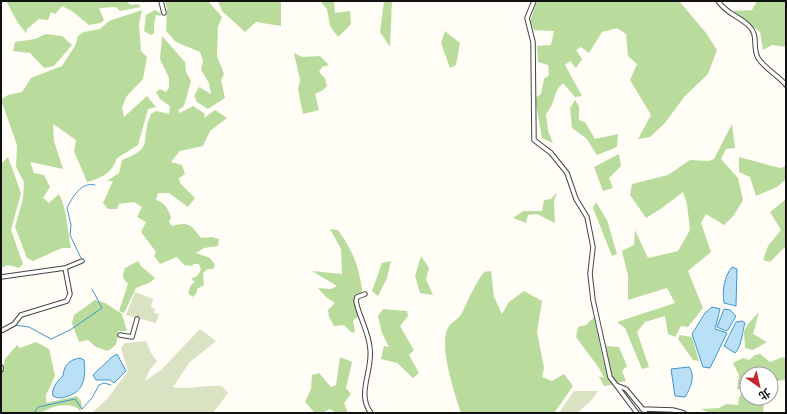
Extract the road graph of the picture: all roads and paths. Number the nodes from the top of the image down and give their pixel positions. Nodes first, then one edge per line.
1 (161, 1) edge
2 (534, 1) edge
3 (718, 1) edge
4 (164, 13) dead end
5 (786, 85) edge
6 (82, 261) dead end
7 (65, 268) junction
8 (1, 278) edge
9 (365, 294) dead end
10 (137, 319) dead end
11 (2, 330) edge
12 (120, 335) dead end
13 (1, 366) edge
14 (1, 370) edge
15 (616, 385) junction
16 (642, 409) junction
17 (371, 413) edge
18 (637, 413) edge
19 (646, 413) edge
20 (684, 413) edge

1 - 4 street
2 - 15 street
3 - 5 street
6 - 7 street
7 - 8 street
7 - 11 street
9 - 17 street
10 - 12 street
13 - 14 street
15 - 16 street
15 - 18 street
16 - 19 street
16 - 20 street

